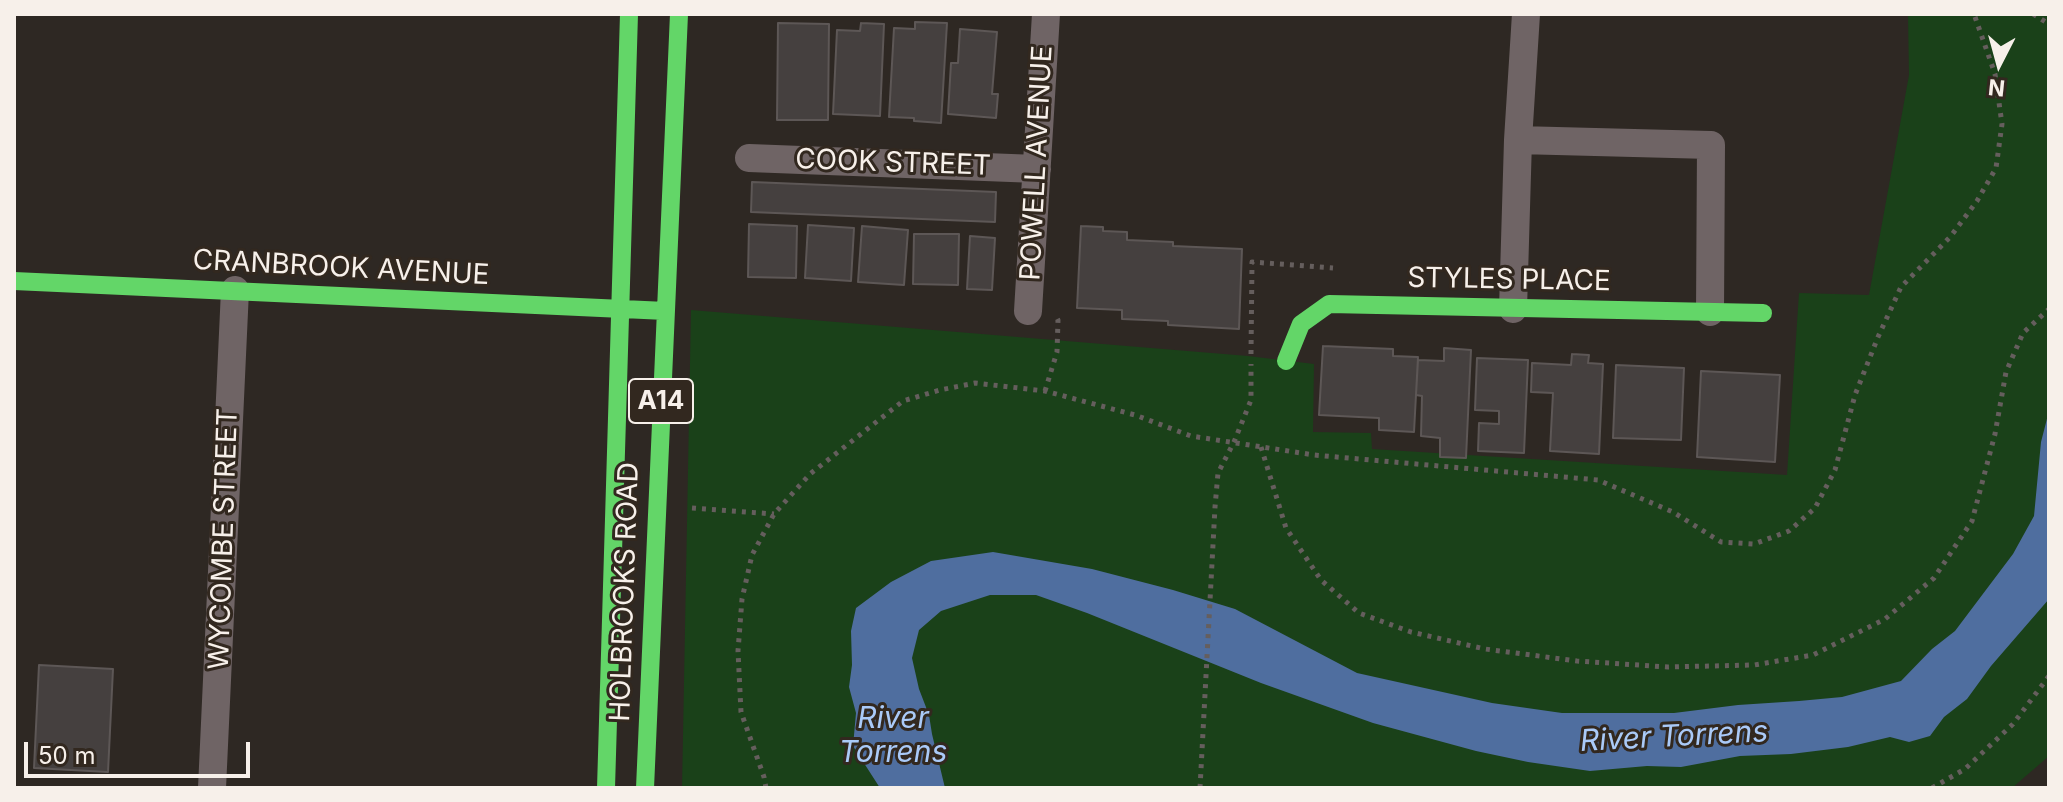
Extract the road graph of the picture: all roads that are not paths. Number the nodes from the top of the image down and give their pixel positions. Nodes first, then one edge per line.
1 (629, 14) edge
2 (679, 14) edge
3 (1046, 14) edge
4 (1526, 14) edge
5 (1518, 140) junction
6 (749, 158) dead end
7 (1037, 169) junction
8 (14, 281) edge
9 (235, 290) junction
10 (1513, 309) junction
11 (619, 310) junction
12 (666, 311) junction
13 (1028, 311) dead end
14 (1710, 312) junction
15 (1763, 313) dead end
16 (1286, 361) dead end
17 (212, 788) edge
18 (606, 788) edge
19 (645, 788) edge

1 - 11 main road, HOLBROOKS ROAD / A14
2 - 12 main road, HOLBROOKS ROAD / A14
3 - 7 street, POWELL AVENUE
4 - 5 street
5 - 10 street
5 - 14 street
6 - 7 street, COOK STREET
7 - 13 street, POWELL AVENUE
8 - 9 main road, CRANBROOK AVENUE
9 - 11 main road, CRANBROOK AVENUE
9 - 17 street, WYCOMBE STREET
10 - 14 main road, STYLES PLACE
10 - 16 main road, STYLES PLACE
11 - 12 main road, CRANBROOK AVENUE
11 - 18 main road, HOLBROOKS ROAD / A14
12 - 19 main road, HOLBROOKS ROAD / A14
14 - 15 main road, STYLES PLACE

